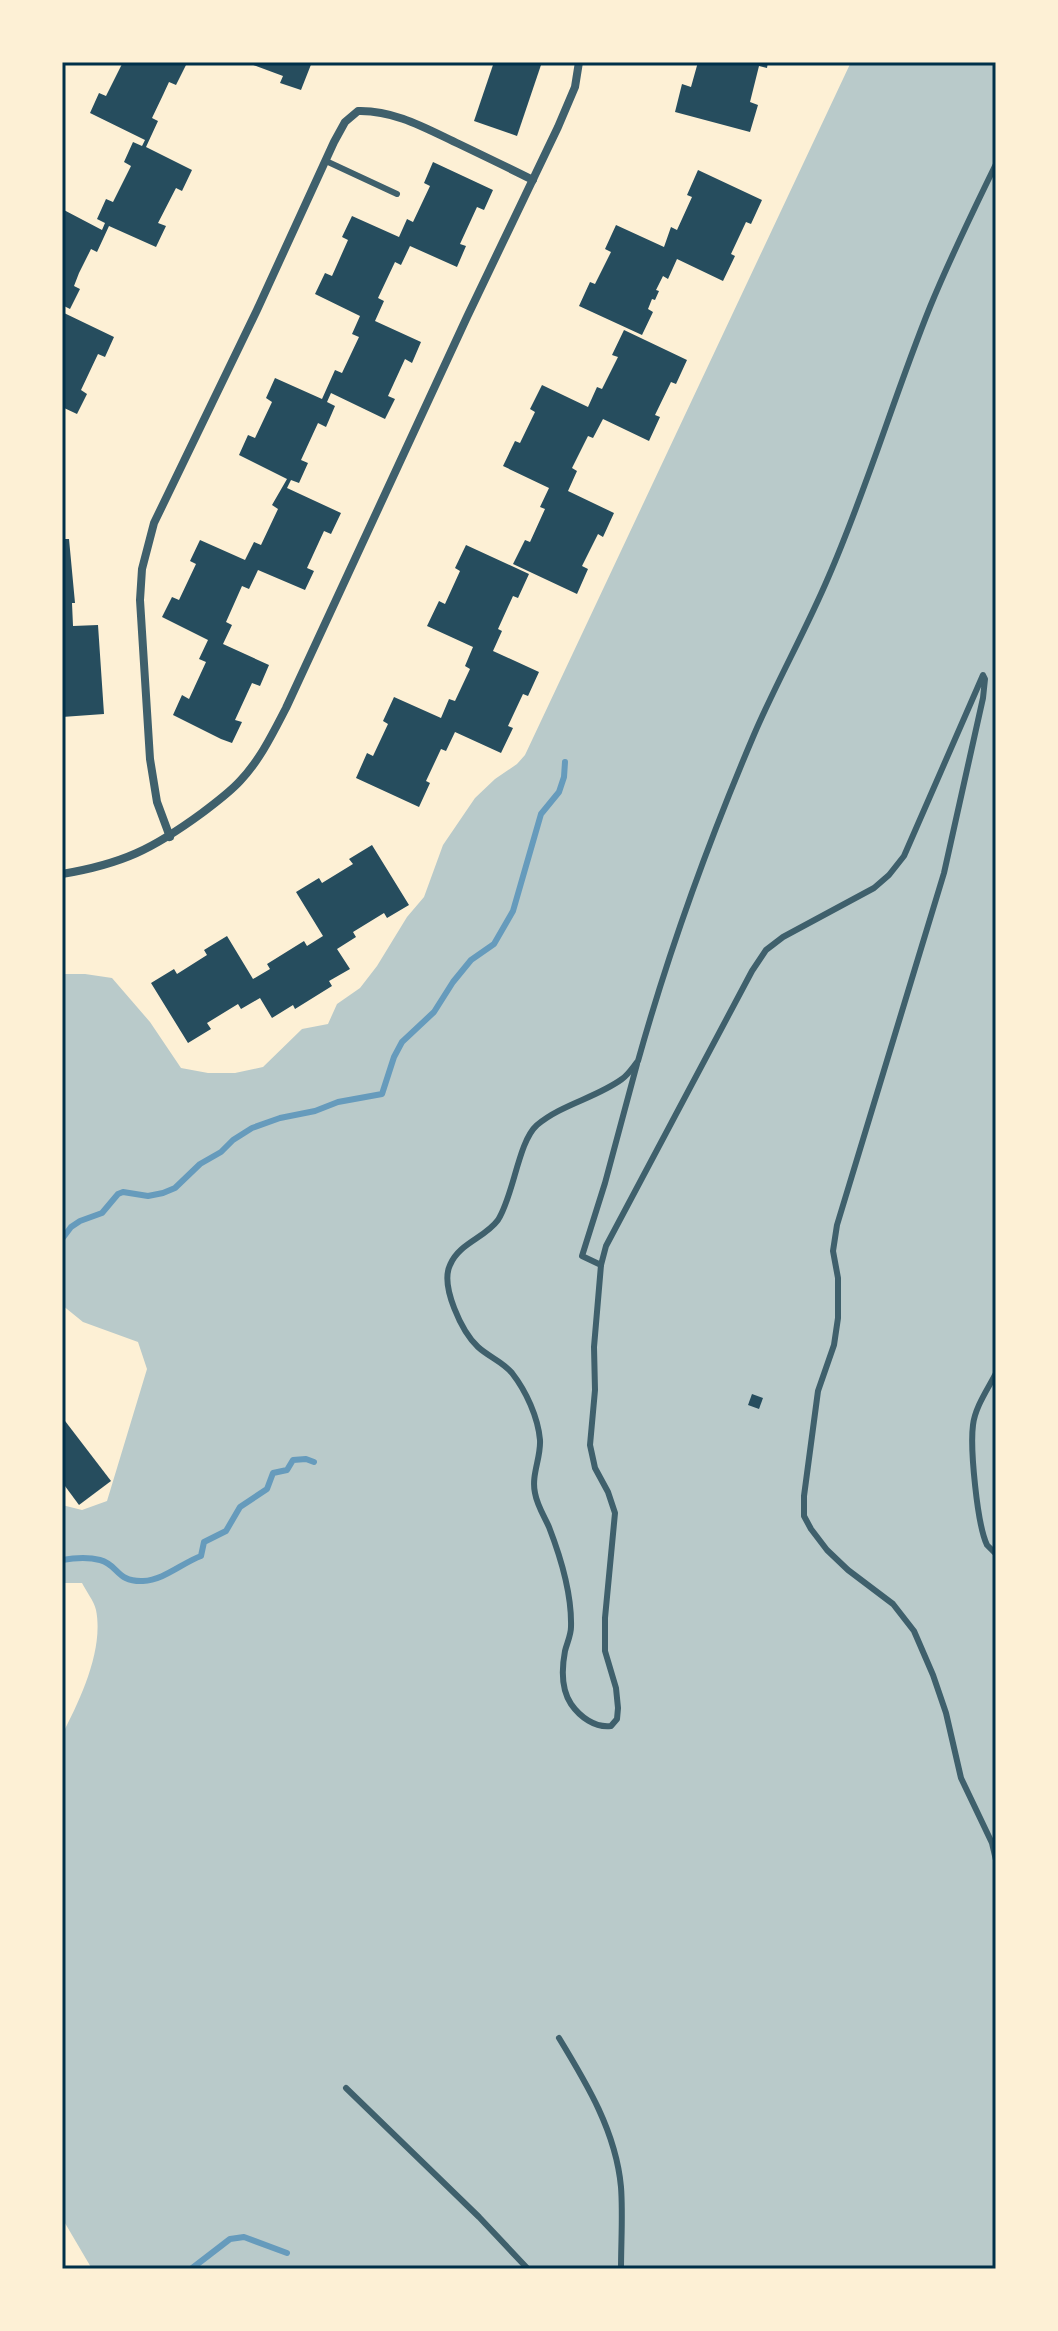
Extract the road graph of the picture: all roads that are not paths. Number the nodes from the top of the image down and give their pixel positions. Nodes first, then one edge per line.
1 (579, 62) edge
2 (326, 161) junction
3 (996, 164) edge
4 (533, 180) junction
5 (397, 194) dead end
6 (170, 837) junction
7 (62, 874) edge
8 (638, 1061) junction
9 (601, 1265) junction
10 (996, 1373) edge
11 (996, 1554) edge
12 (996, 1860) edge
13 (559, 2038) dead end
14 (346, 2088) dead end
15 (528, 2269) edge
16 (621, 2269) edge

1 - 4 street
2 - 4 street
2 - 5 lane
2 - 6 street
3 - 8 lane
4 - 6 street
6 - 7 street
8 - 9 lane
8 - 9 lane
9 - 12 lane
10 - 11 lane
13 - 16 lane
14 - 15 lane

